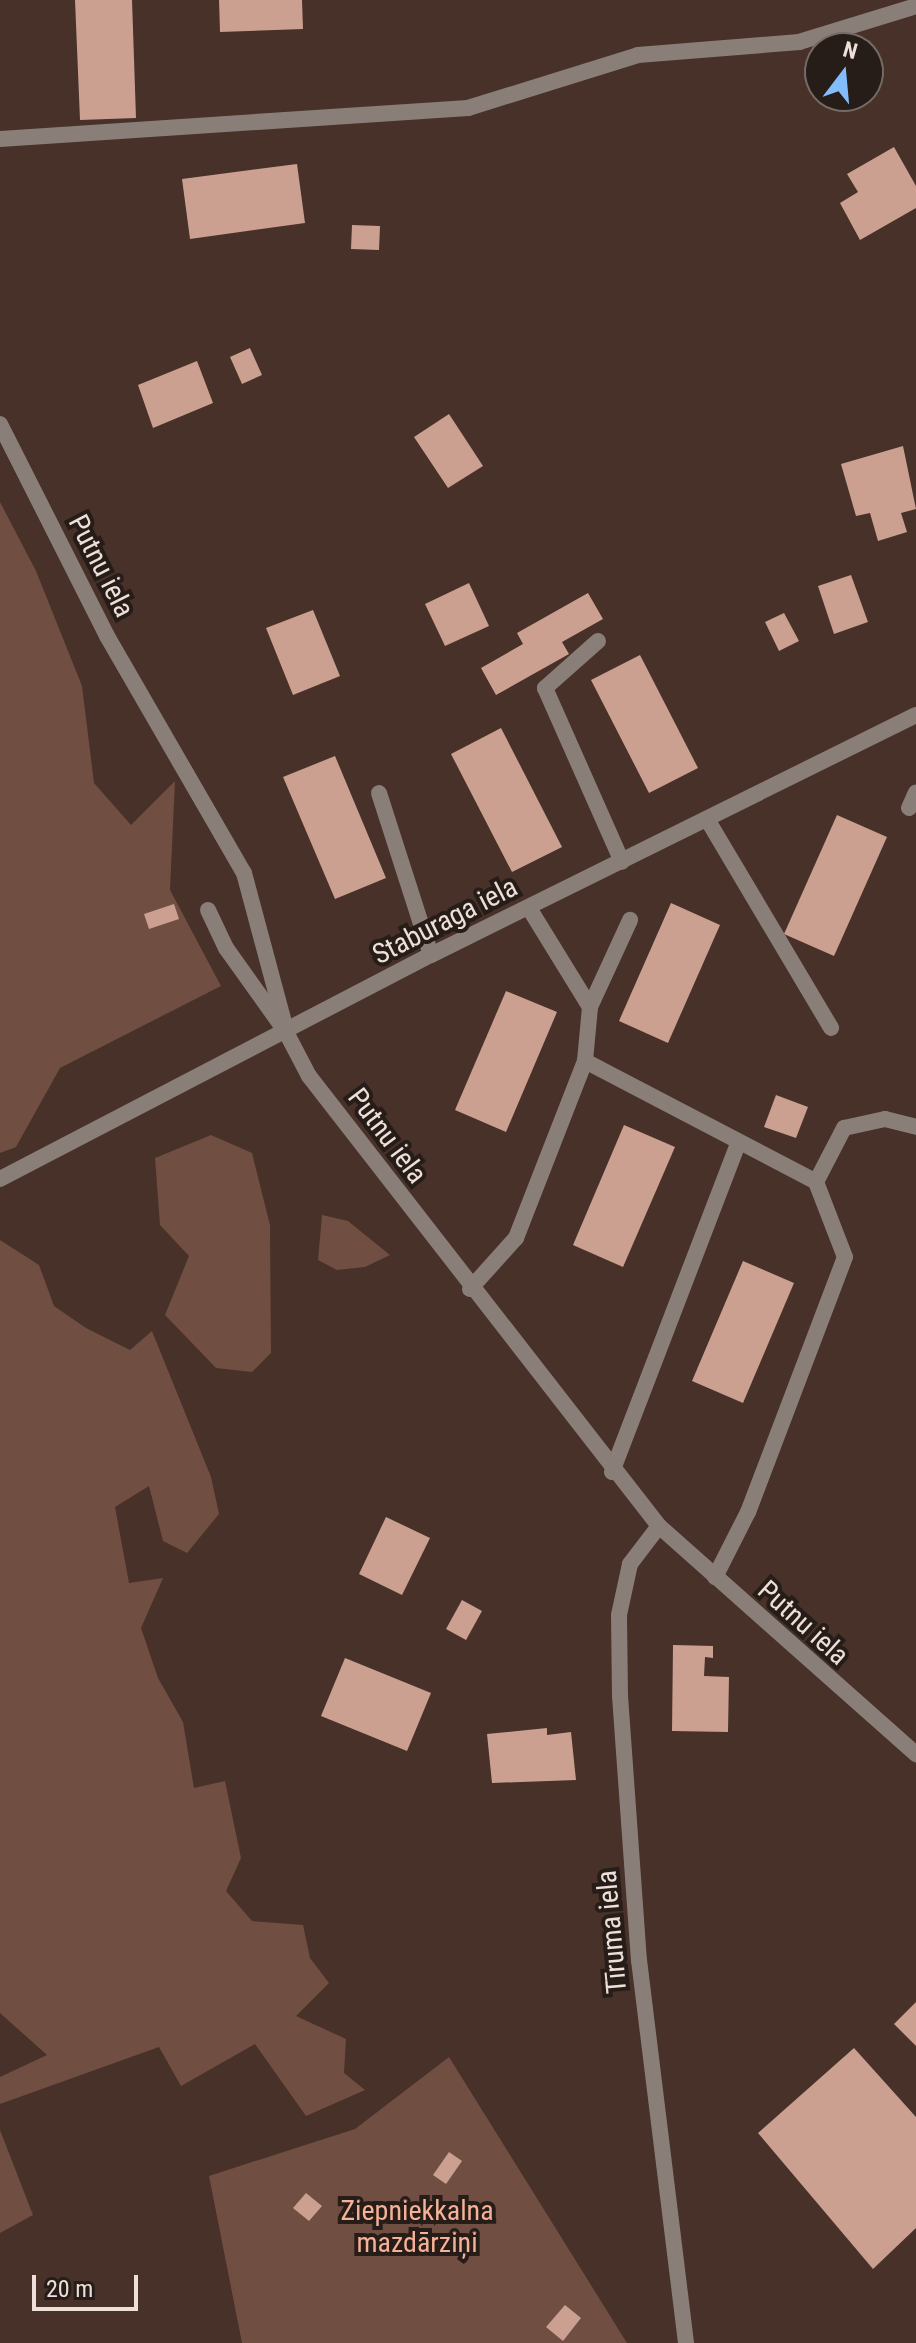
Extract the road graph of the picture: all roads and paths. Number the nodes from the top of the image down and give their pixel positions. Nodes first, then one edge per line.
1 (916, 6) edge
2 (0, 139) edge
3 (0, 424) edge
4 (598, 641) dead end
5 (916, 715) edge
6 (916, 792) edge
7 (379, 793) dead end
8 (909, 808) dead end
9 (707, 819) junction
10 (622, 862) junction
11 (529, 908) junction
12 (208, 910) dead end
13 (630, 920) dead end
14 (431, 955) junction
15 (590, 1007) junction
16 (831, 1028) dead end
17 (287, 1034) junction
18 (585, 1061) junction
19 (916, 1127) edge
20 (738, 1143) junction
21 (0, 1179) edge
22 (816, 1182) junction
23 (470, 1289) junction
24 (612, 1472) junction
25 (659, 1526) junction
26 (715, 1577) junction
27 (916, 1754) edge
28 (686, 2343) edge

1 - 2 street
3 - 17 street, Putnu iela
4 - 10 street
5 - 9 street, Staburaga iela
6 - 8 street
7 - 14 street
9 - 10 street, Staburaga iela
9 - 16 street
10 - 11 street, Staburaga iela
11 - 14 street, Staburaga iela
11 - 15 street
12 - 17 street
13 - 15 street
14 - 17 street, Staburaga iela
15 - 18 street
17 - 21 street, Staburaga iela
17 - 23 street, Putnu iela
18 - 20 street
18 - 23 street
19 - 22 street
20 - 22 street
20 - 24 street
22 - 26 street
23 - 24 street, Putnu iela
24 - 25 street, Putnu iela
25 - 26 street, Putnu iela
25 - 28 street, Tīruma iela
26 - 27 street, Putnu iela

